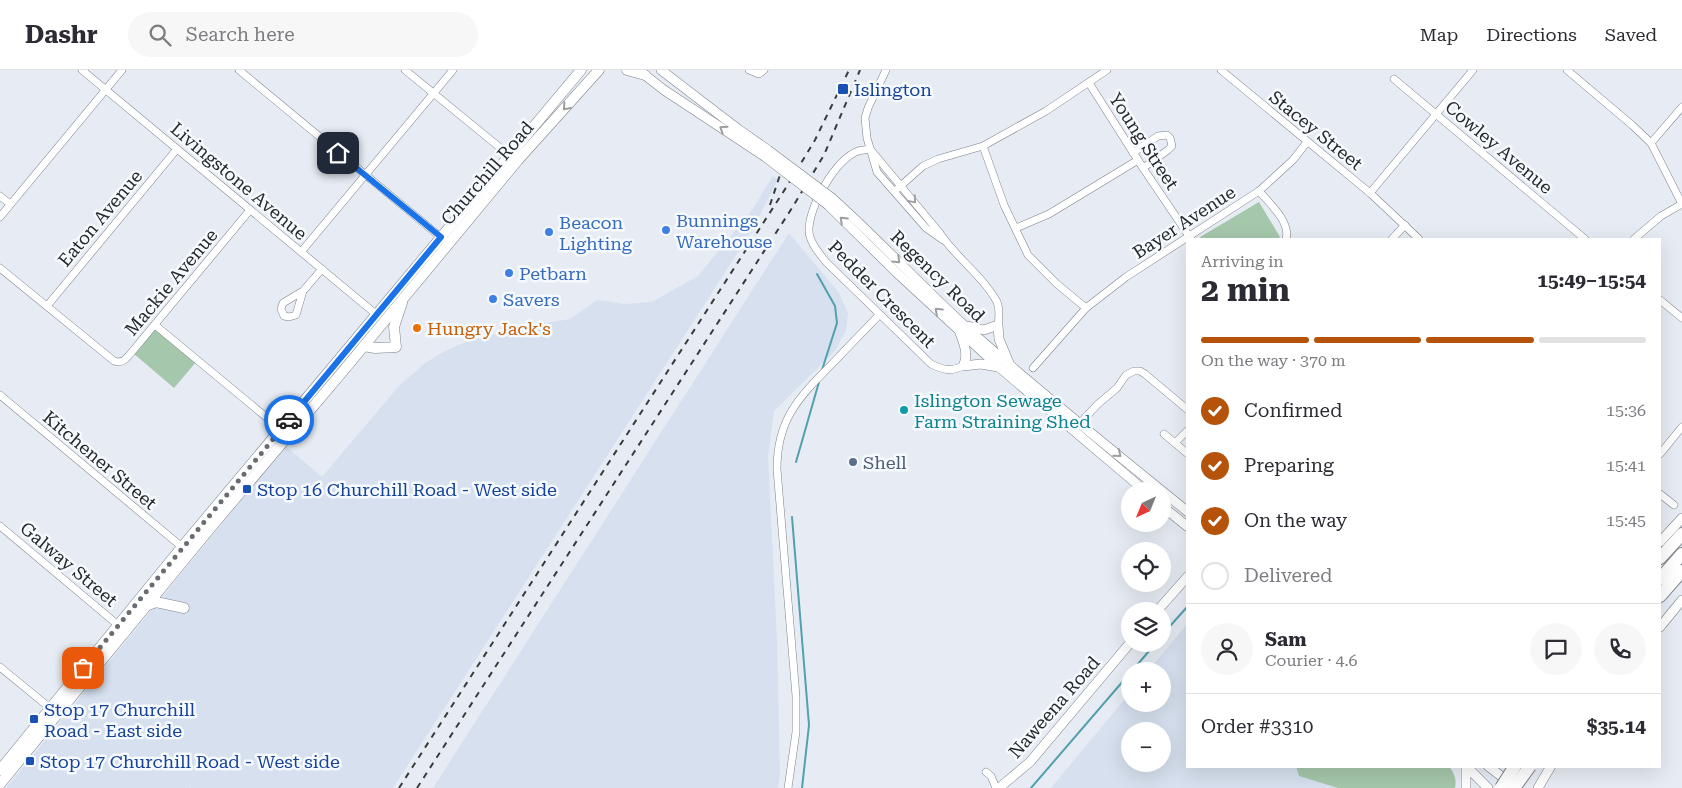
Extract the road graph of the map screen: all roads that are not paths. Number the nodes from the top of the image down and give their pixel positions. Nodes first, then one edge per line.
1 (82, 70) edge
2 (122, 70) edge
3 (239, 70) edge
4 (405, 70) edge
5 (452, 70) edge
6 (581, 70) edge
7 (599, 70) edge
8 (627, 70) edge
9 (661, 70) edge
10 (749, 70) edge
11 (764, 70) edge
12 (886, 70) edge
13 (1107, 70) edge
14 (1221, 70) edge
15 (1473, 70) edge
16 (1566, 70) edge
17 (642, 73) edge
18 (1394, 79) dead end
19 (1089, 83) junction
20 (105, 90) junction
21 (433, 93) junction
22 (1682, 107) edge
23 (1436, 114) junction
24 (1307, 142) junction
25 (1651, 143) junction
26 (983, 146) junction
27 (177, 148) junction
28 (870, 149) junction
29 (766, 153) junction
30 (1134, 153) junction
31 (509, 155) junction
32 (1138, 160) junction
33 (1143, 168) junction
34 (365, 175) junction
35 (901, 185) junction
36 (894, 191) junction
37 (1259, 191) junction
38 (1370, 193) junction
39 (0, 196) edge
40 (10, 204) junction
41 (1682, 204) edge
42 (250, 210) junction
43 (0, 217) edge
44 (1405, 225) junction
45 (1016, 228) junction
46 (1190, 237) edge
47 (1286, 238) edge
48 (1393, 238) edge
49 (1418, 238) edge
50 (1584, 238) edge
51 (1635, 238) edge
52 (444, 240) junction
53 (1186, 240) edge
54 (947, 244) junction
55 (301, 252) junction
56 (0, 268) edge
57 (322, 269) junction
58 (303, 291) dead end
59 (404, 297) junction
60 (1661, 301) edge
61 (46, 306) junction
62 (1086, 308) junction
63 (377, 315) junction
64 (879, 315) junction
65 (1682, 318) edge
66 (155, 325) junction
67 (998, 325) junction
68 (961, 328) junction
69 (364, 346) junction
70 (962, 366) junction
71 (1010, 366) junction
72 (1000, 368) junction
73 (1033, 368) dead end
74 (0, 395) edge
75 (1186, 408) edge
76 (1077, 427) junction
77 (1682, 427) edge
78 (1186, 432) edge
79 (285, 433) junction
80 (1164, 434) dead end
81 (1175, 443) junction
82 (1186, 452) edge
83 (1661, 453) edge
84 (1135, 482) edge
85 (1150, 482) edge
86 (1661, 495) edge
87 (1171, 498) edge
88 (1674, 505) dead end
89 (1186, 510) edge
90 (1171, 513) edge
91 (1682, 518) edge
92 (1186, 525) edge
93 (0, 526) edge
94 (1682, 534) edge
95 (1661, 541) edge
96 (182, 548) junction
97 (1682, 554) edge
98 (1661, 557) edge
99 (1682, 571) edge
100 (1186, 578) edge
101 (1661, 578) edge
102 (1661, 595) edge
103 (1682, 600) edge
104 (1165, 602) edge
105 (148, 605) junction
106 (184, 608) dead end
107 (118, 625) junction
108 (1661, 626) edge
109 (1122, 652) edge
110 (0, 667) edge
111 (50, 708) junction
112 (1466, 768) edge
113 (1468, 768) edge
114 (1490, 768) edge
115 (1491, 768) edge
116 (1514, 768) edge
117 (1529, 768) edge
118 (1550, 768) edge
119 (0, 770) edge
120 (986, 772) dead end
121 (0, 784) edge
122 (1483, 786) edge
123 (1540, 786) edge
124 (788, 788) edge
125 (997, 788) edge
126 (1466, 788) edge
127 (1500, 788) edge
128 (1515, 788) edge

1 - 20 street, Livingstone Avenue
2 - 20 street
3 - 34 street
4 - 21 street
5 - 21 street
6 - 31 main road, Churchill Road
7 -> 52 main road, Churchill Road
8 - 17 main road
9 - 29 main road, Regency Road
10 - 11 street
12 - 28 street
13 - 19 street
14 - 24 street, Stacey Street
15 - 23 street
16 - 25 street
29 -> 17 main road, Regency Road
18 - 23 street, Cowley Avenue
19 - 26 street
19 - 30 street, Young Street
20 - 27 street, Livingstone Avenue
20 - 40 street
21 - 31 street
21 - 34 street
22 - 25 street
23 - 38 street
23 - 50 street, Cowley Avenue
24 - 37 street, Bayer Avenue
24 - 38 street, Stacey Street
25 - 41 street
26 - 35 street
26 - 45 street
27 - 42 street, Livingstone Avenue
27 - 61 street, Eaton Avenue
28 - 35 street
28 - 36 street
28 - 64 street, Pedder Crescent
29 - 68 main road, Regency Road, bridge
30 - 32 street, Young Street
30 - 33 street
31 - 52 main road, Churchill Road
32 - 33 street, Young Street
32 - 45 street
33 - 46 street, Young Street
34 - 52 street
34 - 55 street
35 - 36 street
35 -> 54 street
36 - 54 street
37 - 46 street, Bayer Avenue
37 - 47 street
38 - 44 street, Stacey Street
39 - 40 street
40 - 43 street
41 - 51 street
42 - 55 street, Livingstone Avenue
42 - 66 street, Mackie Avenue
44 - 48 street
44 - 49 street, Stacey Street
45 - 62 street
52 - 59 main road, Churchill Road
52 - 63 main road, Churchill Road
53 - 62 street, Bayer Avenue
54 - 67 street
55 - 57 street, Livingstone Avenue
56 - 61 street
57 - 58 street
57 - 63 street, Livingstone Avenue
59 - 69 main road, Churchill Road
59 - 69 main road
60 - 65 street
61 - 66 street, Mackie Avenue
62 - 73 street, Bayer Avenue
63 - 79 main road, Churchill Road
64 - 70 street, Pedder Crescent
64 - 124 street
66 - 79 street
67 - 68 main road
67 - 71 main road
68 - 70 main road
68 - 71 main road, Regency Road
68 - 72 main road, Regency Road
69 - 79 main road, Churchill Road
70 - 72 main road
71 - 76 main road, Regency Road
72 - 76 main road, Regency Road
74 - 96 street, Kitchener Street
75 - 76 street
76 - 84 main road, Regency Road
76 -> 85 main road, Regency Road
77 - 83 street
78 - 81 street
79 - 96 main road, Churchill Road
79 - 105 main road, Churchill Road
80 - 81 street
81 - 82 street
86 - 88 street
87 - 89 main road, Regency Road
90 - 92 main road
91 - 95 main road
93 - 107 street, Galway Street
94 - 98 highway
96 - 107 main road, Churchill Road
97 - 101 highway
99 - 102 highway
100 - 104 main road
103 - 108 main road
105 - 106 main road
105 - 121 main road, Churchill Road
107 - 111 main road, Churchill Road
109 - 125 main road, Naweena Road
110 - 111 street
111 - 119 main road, Churchill Road
112 - 126 main road
113 - 122 main road
114 - 122 main road
115 - 128 main road
116 - 127 highway, bridge
117 - 128 highway, bridge
118 - 123 main road
120 - 125 street

